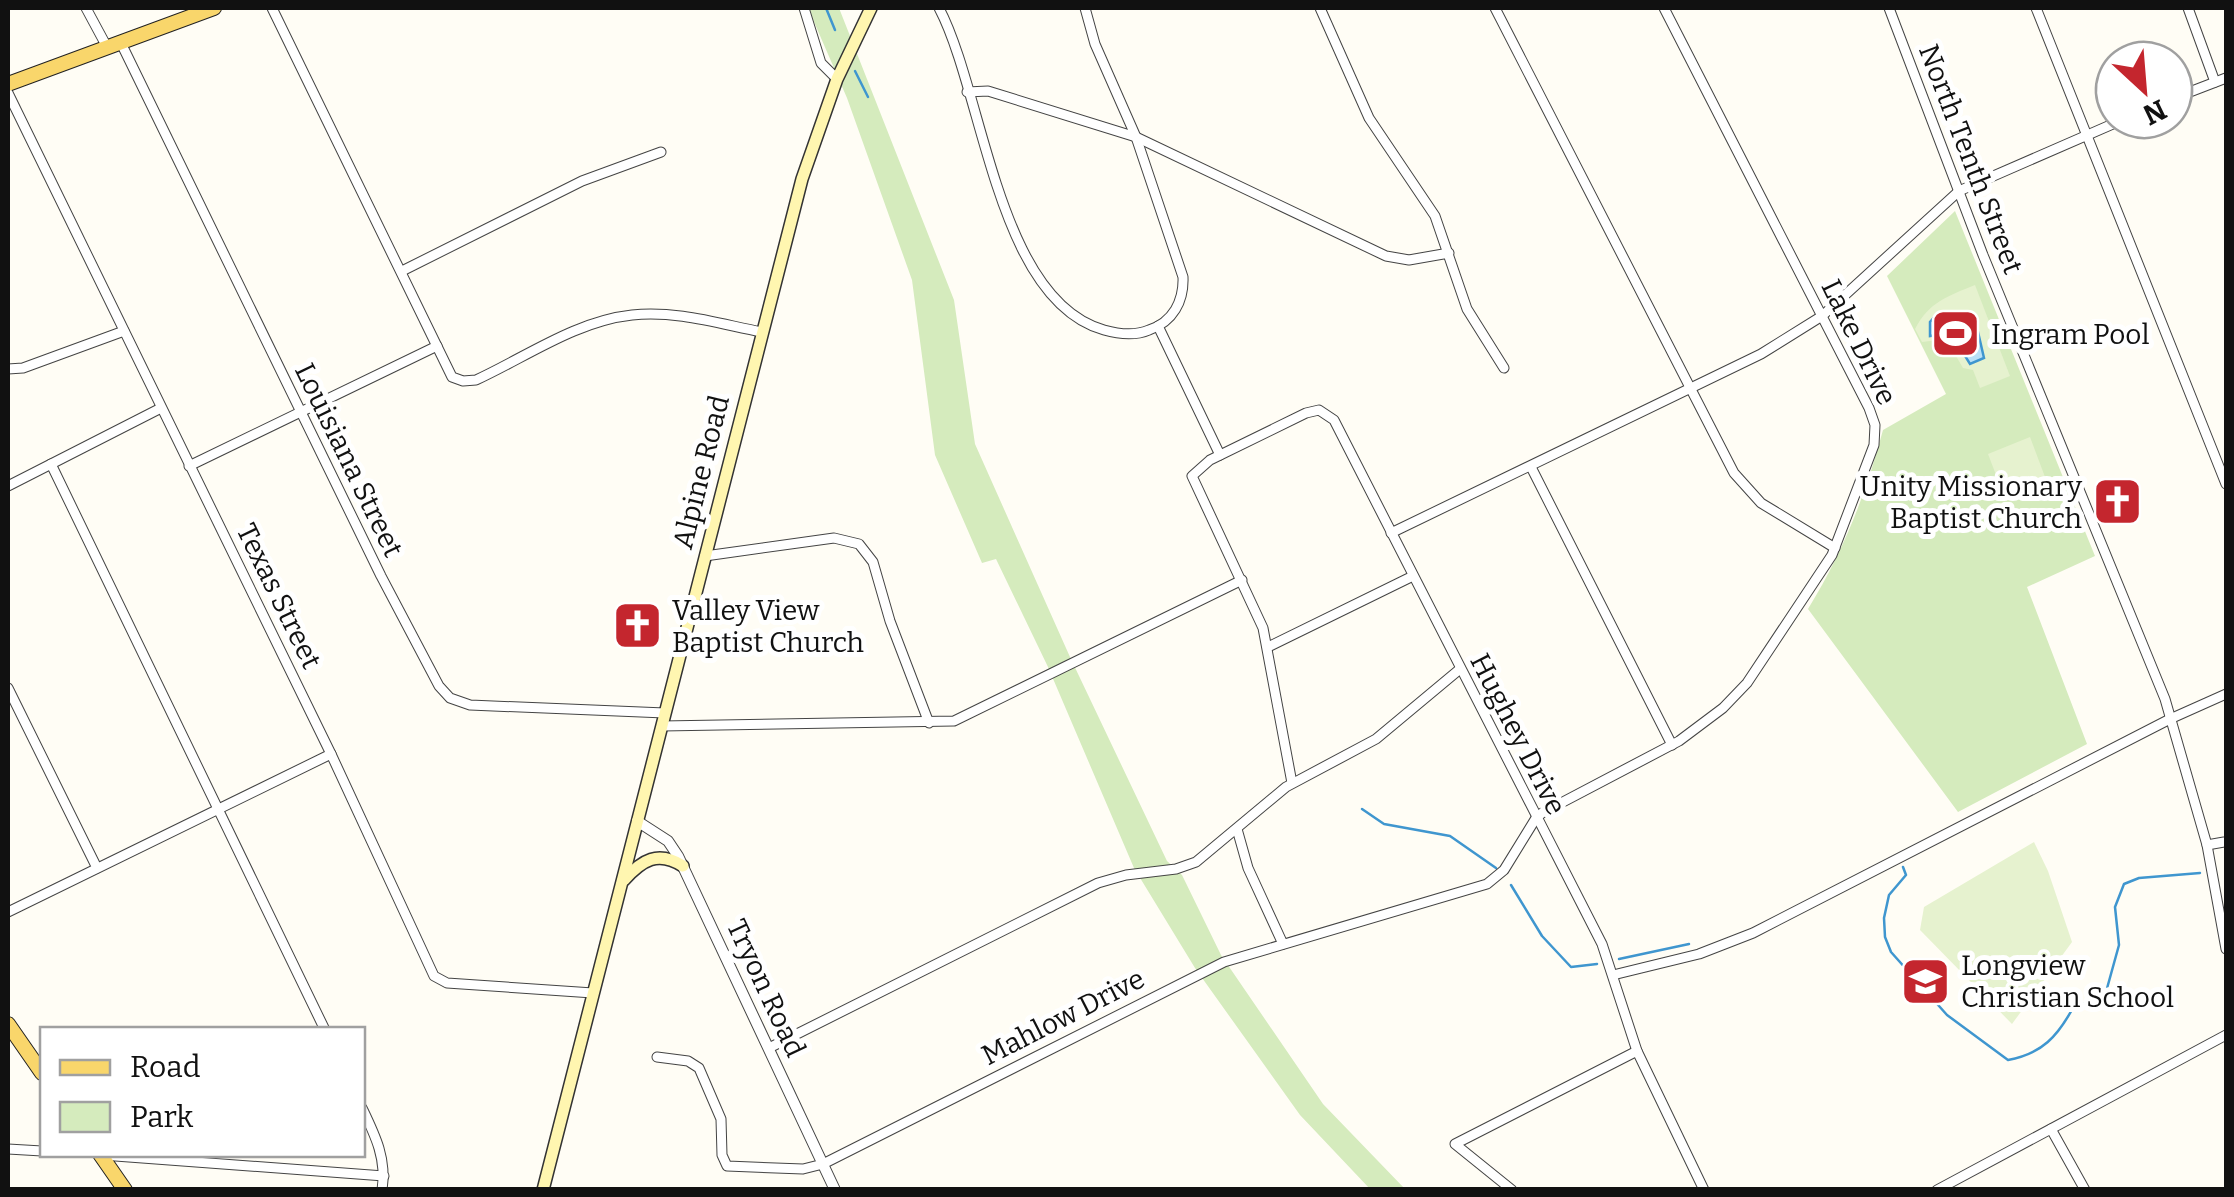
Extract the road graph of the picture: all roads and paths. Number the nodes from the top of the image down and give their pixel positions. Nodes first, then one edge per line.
1 (86, 8) edge
2 (214, 8) edge
3 (272, 8) edge
4 (804, 8) edge
5 (872, 8) edge
6 (938, 8) edge
7 (1085, 8) edge
8 (1320, 8) edge
9 (1495, 8) edge
10 (1664, 8) edge
11 (1889, 8) edge
12 (2036, 8) edge
13 (2188, 8) edge
14 (114, 45) junction
15 (2226, 78) edge
16 (837, 79) junction
17 (2216, 82) junction
18 (8, 84) edge
19 (2194, 90) edge
20 (967, 92) junction
21 (8, 93) edge
22 (2094, 132) edge
23 (2087, 135) junction
24 (1136, 138) junction
25 (662, 152) dead end
26 (1959, 190) junction
27 (1449, 253) junction
28 (402, 271) junction
29 (1822, 316) junction
30 (1158, 326) junction
31 (124, 331) junction
32 (762, 332) junction
33 (437, 346) junction
34 (1504, 368) dead end
35 (9, 369) edge
36 (1692, 389) junction
37 (162, 408) junction
38 (300, 412) junction
39 (1220, 455) junction
40 (51, 464) junction
41 (189, 466) junction
42 (1530, 467) junction
43 (2226, 484) edge
44 (8, 486) edge
45 (1391, 533) junction
46 (1835, 548) junction
47 (705, 556) junction
48 (1413, 576) junction
49 (1242, 580) junction
50 (1268, 647) junction
51 (1460, 669) junction
52 (8, 688) edge
53 (2226, 694) edge
54 (663, 720) junction
55 (2170, 720) junction
56 (929, 723) junction
57 (1672, 746) junction
58 (332, 754) junction
59 (1292, 783) junction
60 (219, 808) junction
61 (1536, 818) junction
62 (637, 822) junction
63 (1236, 828) junction
64 (2224, 842) edge
65 (2207, 845) junction
66 (683, 866) junction
67 (97, 868) junction
68 (622, 883) junction
69 (8, 912) edge
70 (1283, 944) junction
71 (2226, 949) edge
72 (1613, 976) junction
73 (594, 994) junction
74 (8, 1024) edge
75 (324, 1027) edge
76 (2226, 1035) edge
77 (769, 1048) junction
78 (1638, 1051) junction
79 (657, 1056) dead end
80 (40, 1070) edge
81 (365, 1114) edge
82 (2051, 1129) junction
83 (8, 1149) edge
84 (40, 1151) edge
85 (100, 1157) edge
86 (125, 1157) edge
87 (823, 1164) junction
88 (384, 1176) junction
89 (125, 1190) edge
90 (382, 1190) edge
91 (543, 1190) edge
92 (835, 1190) edge
93 (1512, 1190) edge
94 (1704, 1190) edge
95 (1937, 1190) edge
96 (2085, 1190) edge

1 - 14 street, Louisiana Street
2 - 14 main road
3 - 28 street
4 - 16 street
5 - 16 main road, Alpine Road
6 - 20 street
7 - 24 street
8 - 27 street
9 - 36 street
10 - 29 street, Lake Drive
11 - 26 street, North Tenth Street
12 - 23 street
13 - 17 street
14 - 18 main road
14 - 38 street, Louisiana Street
15 - 17 street
16 - 32 main road, Alpine Road
17 - 19 street
20 - 24 street
20 - 30 street
21 - 31 street, Texas Street
22 - 23 street
23 - 26 street
23 - 43 street
24 - 27 street
24 - 30 street
25 - 28 street
26 - 29 street
26 - 55 street, North Tenth Street
27 - 34 street
28 - 33 street
29 - 36 street
29 - 46 street, Lake Drive
30 - 39 street
31 - 35 street
31 - 37 street, Texas Street
32 - 33 street
32 - 47 main road, Alpine Road
33 - 38 street
36 - 42 street
36 - 46 street
37 - 40 street
37 - 41 street, Texas Street
38 - 41 street
38 - 54 street, Louisiana Street
39 - 45 street, Hughey Drive
39 - 49 street
40 - 44 street
40 - 60 street
41 - 58 street, Texas Street
42 - 45 street
42 - 57 street
45 - 48 street, Hughey Drive
46 - 57 street, Lake Drive
47 - 54 main road, Alpine Road
47 - 56 street
48 - 50 street
48 - 51 street, Hughey Drive
49 - 50 street
49 - 56 street, Louisiana Street
50 - 59 street
51 - 59 street
51 - 61 street, Hughey Drive
52 - 67 street
53 - 55 street
54 - 56 street, Louisiana Street
54 - 62 main road, Alpine Road
55 - 65 street, North Tenth Street
55 - 72 street
57 - 61 street, Lake Drive
58 - 60 street
58 - 73 street, Texas Street
59 - 63 street
60 - 67 street
60 - 75 street
61 - 70 street, Mahlow Drive
61 - 72 street, Hughey Drive
62 - 66 street, Tryon Road
62 - 68 main road, Alpine Road
63 - 70 street
63 - 77 street
64 - 65 street
65 - 71 street, North Tenth Street
66 - 68 main road
66 - 77 street, Tryon Road
67 - 69 street
68 - 73 main road, Alpine Road
70 - 87 street, Mahlow Drive
72 - 78 street, Hughey Drive
73 - 91 main road, Alpine Road
74 - 80 main road
76 - 82 street
77 - 87 street, Tryon Road
78 - 93 street
78 - 94 street, Hughey Drive
79 - 87 street, Mahlow Drive
81 - 88 street
82 - 95 street
82 - 96 street
83 - 84 street
85 - 89 main road
86 - 88 street
87 - 92 street, Tryon Road
88 - 90 street

